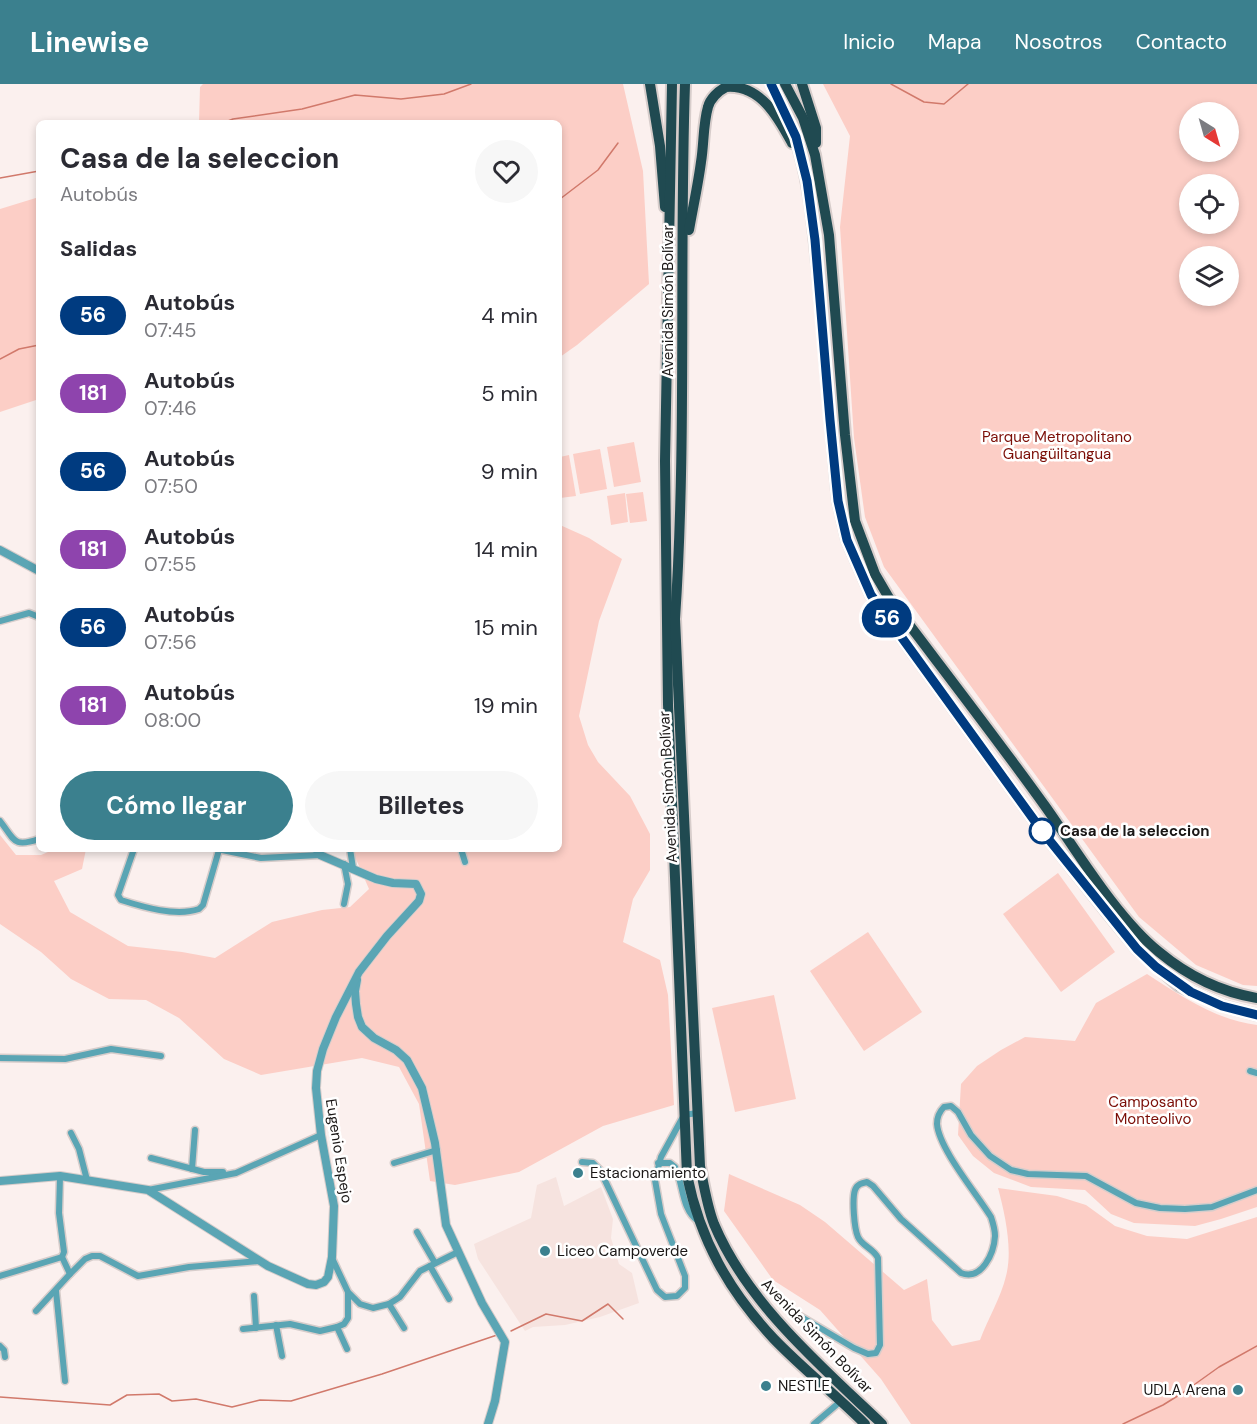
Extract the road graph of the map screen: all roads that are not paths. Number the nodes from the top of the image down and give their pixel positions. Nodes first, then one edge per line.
1 (650, 84) edge
2 (672, 84) edge
3 (686, 84) edge
4 (771, 84) edge
5 (785, 84) edge
6 (802, 84) edge
7 (816, 155) junction
8 (803, 165) junction
9 (670, 234) junction
10 (683, 266) junction
11 (0, 550) edge
12 (36, 569) edge
13 (36, 616) edge
14 (0, 621) edge
15 (1003, 751) junction
16 (990, 761) junction
17 (0, 821) edge
18 (36, 840) edge
19 (133, 852) edge
20 (216, 852) edge
21 (228, 852) edge
22 (318, 852) edge
23 (350, 852) edge
24 (462, 852) edge
25 (465, 862) dead end
26 (344, 864) junction
27 (353, 868) junction
28 (344, 904) dead end
29 (359, 972) junction
30 (1257, 998) edge
31 (1257, 1015) edge
32 (161, 1056) dead end
33 (0, 1058) edge
34 (697, 1113) junction
35 (684, 1115) junction
36 (195, 1130) dead end
37 (71, 1133) dead end
38 (321, 1135) junction
39 (436, 1150) junction
40 (151, 1158) dead end
41 (582, 1162) dead end
42 (394, 1163) dead end
43 (658, 1163) junction
44 (192, 1169) junction
45 (236, 1173) junction
46 (60, 1176) junction
47 (87, 1180) junction
48 (0, 1181) edge
49 (148, 1190) junction
50 (1257, 1190) edge
51 (699, 1222) junction
52 (417, 1232) dead end
53 (458, 1252) junction
54 (62, 1257) junction
55 (332, 1257) junction
56 (259, 1261) junction
57 (432, 1265) junction
58 (70, 1274) junction
59 (0, 1276) edge
60 (56, 1291) junction
61 (348, 1292) junction
62 (254, 1296) dead end
63 (449, 1299) dead end
64 (389, 1304) junction
65 (36, 1311) dead end
66 (798, 1315) dead end
67 (276, 1325) junction
68 (337, 1327) junction
69 (256, 1328) junction
70 (404, 1328) dead end
71 (243, 1329) dead end
72 (0, 1346) edge
73 (347, 1349) dead end
74 (282, 1356) dead end
75 (5, 1357) dead end
76 (65, 1381) dead end
77 (842, 1401) junction
78 (488, 1424) edge
79 (814, 1424) edge
80 (865, 1424) edge
81 (882, 1424) edge

1 - 9 highway
2 - 9 highway, Avenida Simón Bolívar
3 - 10 highway, Avenida Simón Bolívar
4 - 8 highway
5 - 7 highway
6 - 7 highway
7 - 15 highway
8 - 10 highway
8 - 16 highway
9 - 35 highway, Avenida Simón Bolívar
10 - 34 highway, Avenida Simón Bolívar
11 - 12 street
13 - 14 street
15 - 16 highway
15 - 30 highway
16 - 31 highway
17 - 18 street
19 - 20 street
21 - 22 street
22 - 26 street, Eugenio Espejo
23 - 27 street
24 - 25 street
26 - 27 street, Eugenio Espejo
26 - 28 street
27 - 29 street, Eugenio Espejo
29 - 38 street, Eugenio Espejo
29 - 39 street
32 - 33 street
34 - 35 street
34 - 81 highway, Avenida Simón Bolívar
35 - 43 street
35 - 51 highway, Avenida Simón Bolívar
36 - 44 street
37 - 47 street
38 - 45 street
38 - 55 street, Eugenio Espejo
39 - 42 street
39 - 53 street
40 - 44 street
41 - 43 street
43 - 51 street
44 - 45 street
45 - 49 street
46 - 47 street, Eugenio Espejo
46 - 48 street, Eugenio Espejo
46 - 54 street
47 - 49 street, Eugenio Espejo
49 - 56 street, Eugenio Espejo
50 - 66 street
51 - 77 highway, Avenida Simón Bolívar
52 - 57 street
53 - 57 street
53 - 78 street
54 - 58 street
54 - 59 street
55 - 56 street, Eugenio Espejo
55 - 61 street
56 - 58 street
57 - 63 street
57 - 64 street
58 - 60 street
60 - 65 street
60 - 76 street
61 - 64 street
61 - 68 street
62 - 69 street
64 - 70 street
67 - 68 street
67 - 69 street
67 - 74 street
68 - 73 street
69 - 71 street
72 - 75 street
77 - 79 street
77 - 80 highway, Avenida Simón Bolívar

